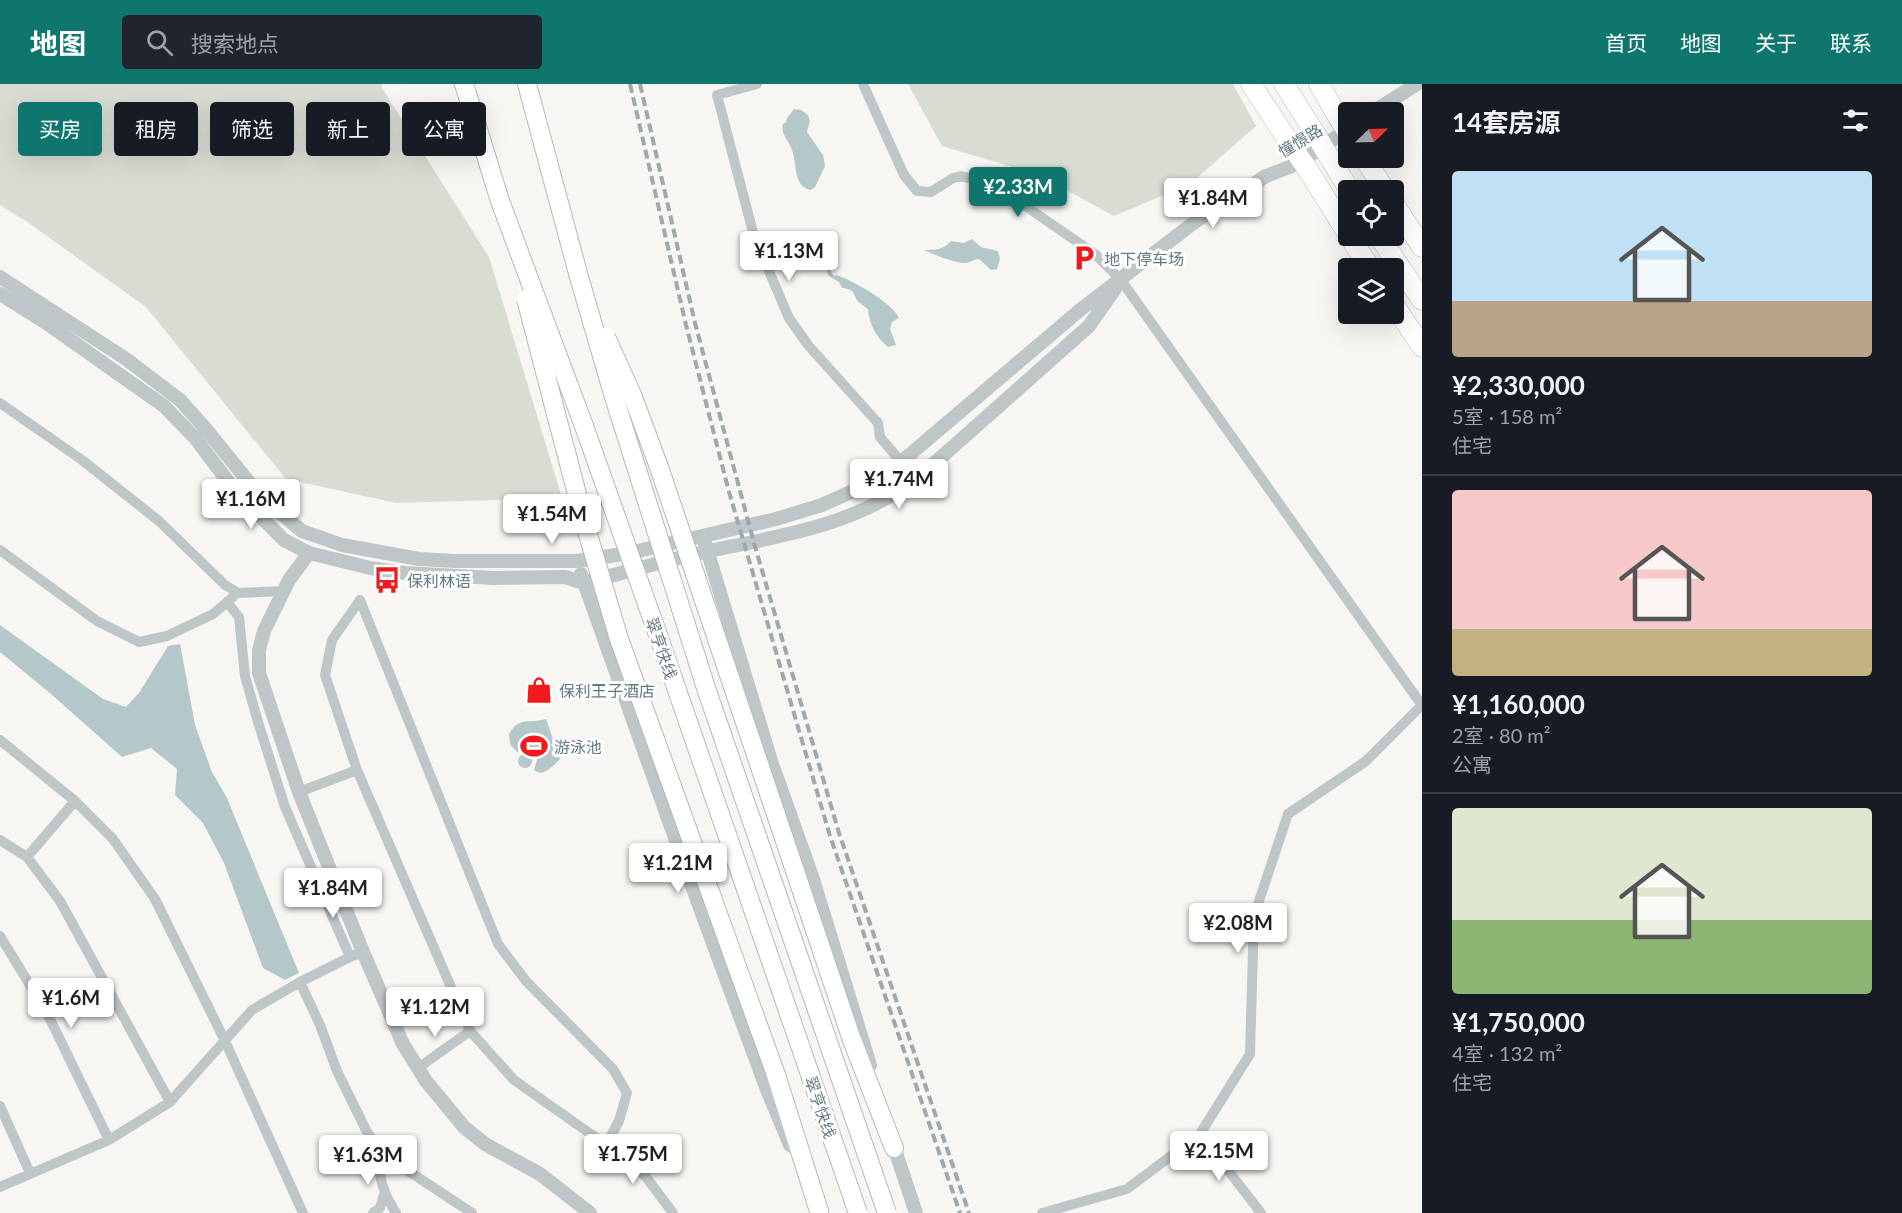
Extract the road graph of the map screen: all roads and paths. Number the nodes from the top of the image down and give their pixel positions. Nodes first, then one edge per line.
1 (464, 84) edge
2 (527, 84) edge
3 (757, 84) edge
4 (863, 84) edge
5 (1251, 84) edge
6 (1284, 84) edge
7 (1319, 84) edge
8 (1325, 84) edge
9 (1417, 84) edge
10 (1389, 102) edge
11 (1338, 111) edge
12 (1338, 115) edge
13 (1338, 132) edge
14 (1344, 180) edge
15 (500, 201) junction
16 (1338, 218) edge
17 (1404, 219) edge
18 (1386, 246) edge
19 (1422, 247) edge
20 (0, 277) edge
21 (579, 277) junction
22 (1121, 280) junction
23 (0, 294) edge
24 (1422, 300) edge
25 (1404, 320) edge
26 (1422, 347) edge
27 (0, 403) edge
28 (901, 462) junction
29 (703, 536) junction
30 (319, 538) junction
31 (0, 550) edge
32 (707, 552) junction
33 (309, 553) junction
34 (577, 561) junction
35 (584, 583) junction
36 (283, 591) junction
37 (237, 593) junction
38 (227, 602) junction
39 (1422, 704) edge
40 (0, 740) edge
41 (357, 770) junction
42 (299, 792) junction
43 (75, 801) junction
44 (0, 840) edge
45 (27, 857) junction
46 (0, 936) edge
47 (356, 955) junction
48 (300, 982) junction
49 (470, 1031) junction
50 (225, 1041) junction
51 (418, 1068) junction
52 (170, 1102) junction
53 (0, 1106) edge
54 (1200, 1134) junction
55 (110, 1140) junction
56 (606, 1144) junction
57 (894, 1148) junction
58 (381, 1153) junction
59 (30, 1173) junction
60 (0, 1187) edge
61 (384, 1194) junction
62 (1057, 1211) edge
63 (819, 1212) edge
64 (303, 1213) edge
65 (373, 1213) edge
66 (396, 1213) edge
67 (472, 1213) edge
68 (590, 1213) edge
69 (674, 1213) edge
70 (858, 1213) edge
71 (886, 1213) edge
72 (916, 1213) edge
73 (1042, 1213) edge
74 (1261, 1213) edge

1 - 15 highway, 翠亨快线
2 - 21 highway, 翠亨快线
3 - 28 street
4 - 22 street
5 - 16 highway, bridge
6 - 14 highway, bridge
7 - 12 highway
8 - 11 highway
9 - 10 street
13 - 22 street, 憧憬路
15 - 63 highway, bridge
15 - 70 highway, 翠亨快线, bridge
17 - 19 highway
18 - 24 highway
20 - 30 street
21 - 57 highway, bridge
21 - 71 highway, 翠亨快线, bridge
22 - 28 street
22 - 32 street
22 - 39 street
23 - 33 street
25 - 26 highway
27 - 37 street
28 - 29 street
29 - 32 street
29 - 34 street
30 - 33 street
30 - 34 street
31 - 38 street
32 - 35 street
32 - 57 street
33 - 35 street
33 - 36 street
34 - 35 street
35 - 63 street
36 - 37 street
36 - 42 street
37 - 38 street
38 - 47 street
39 - 54 street
40 - 43 street
41 - 42 street
41 - 49 street
41 - 56 street
42 - 47 street
43 - 45 street
43 - 50 street
44 - 45 street
45 - 52 street
46 - 55 street
47 - 48 street
47 - 51 street
48 - 50 street
48 - 58 street
49 - 51 street
49 - 56 street
50 - 52 street
50 - 64 street
51 - 68 street
52 - 55 street
53 - 59 street
54 - 62 street
54 - 74 street
55 - 59 street
56 - 69 street
57 - 72 street
58 - 61 street
58 - 67 street
59 - 60 street
61 - 65 street
61 - 66 street
62 - 73 street

